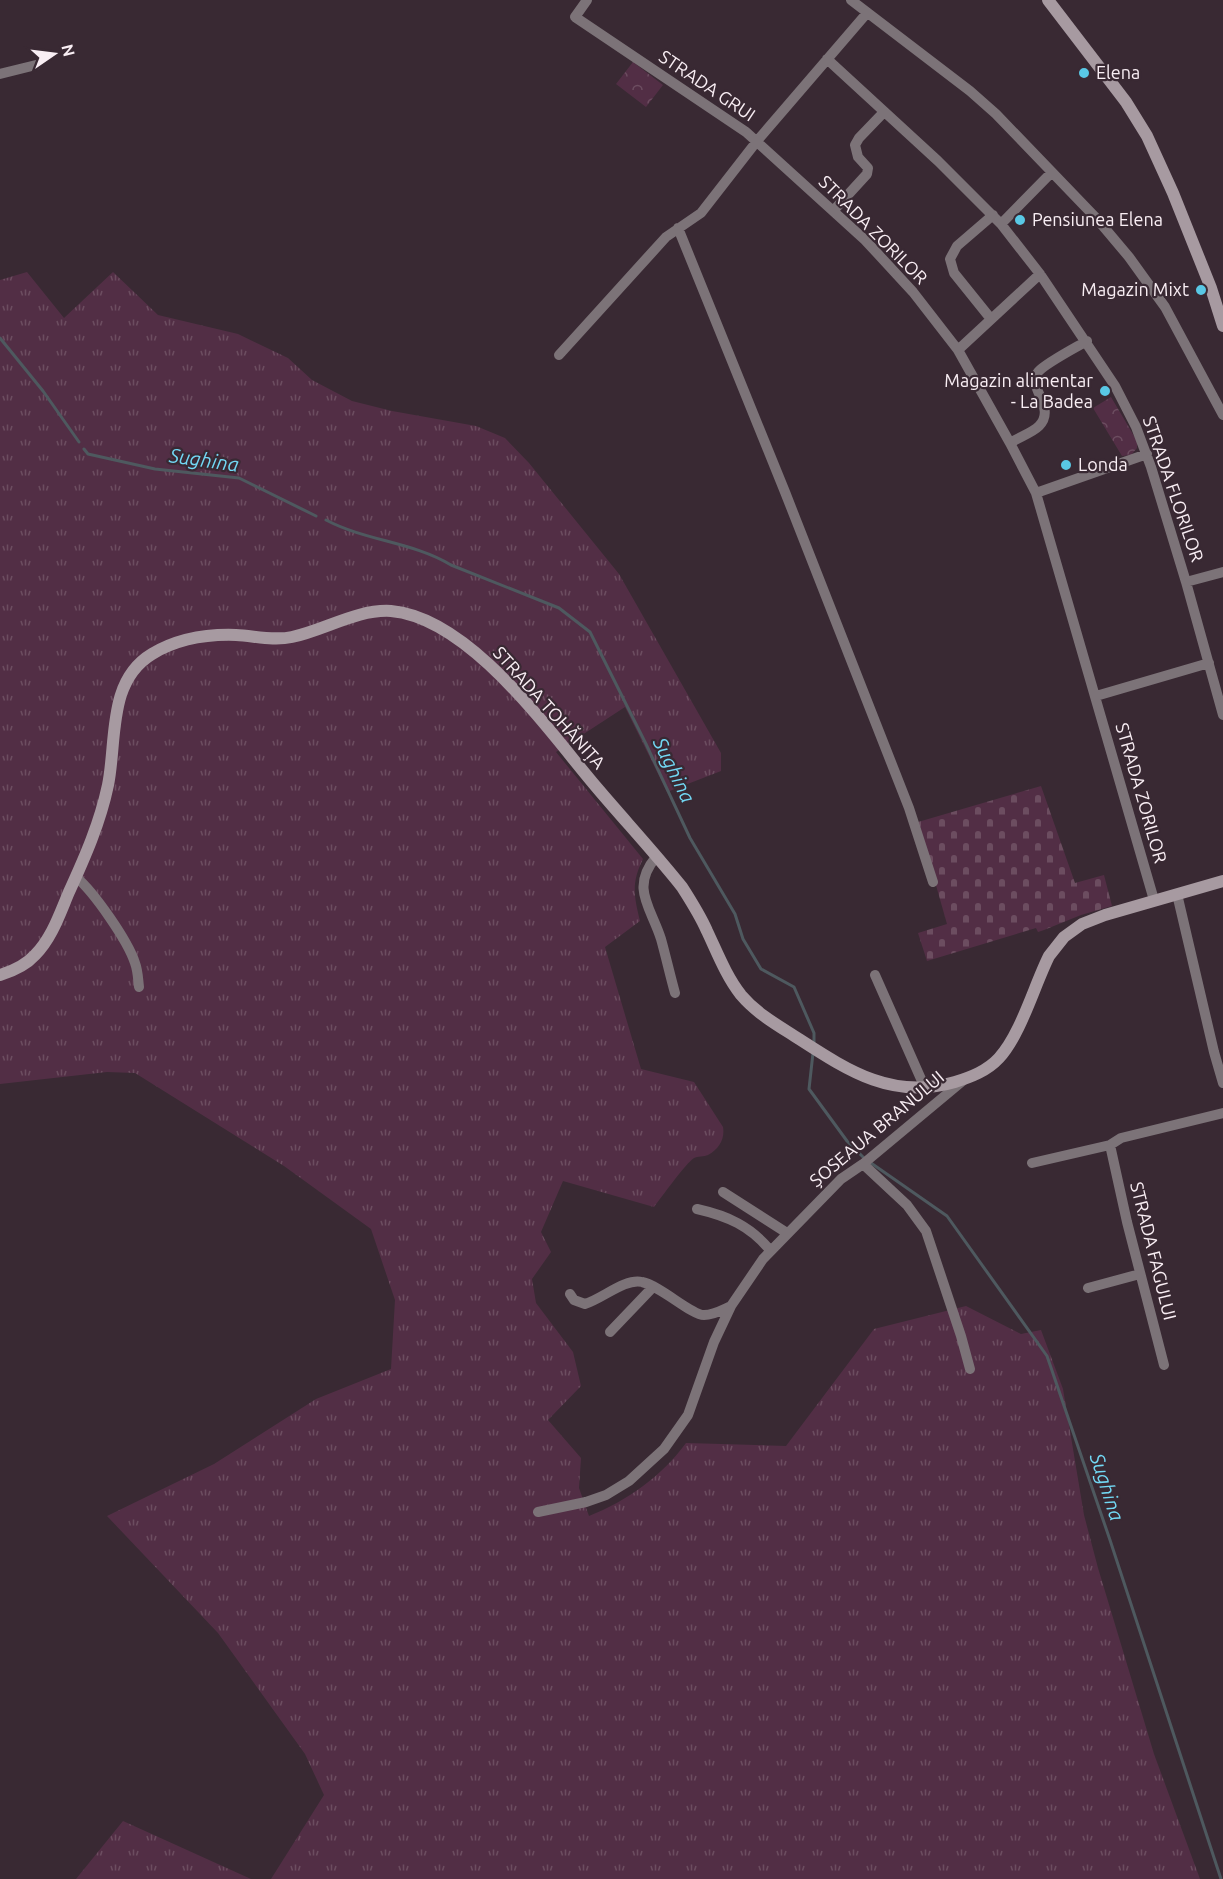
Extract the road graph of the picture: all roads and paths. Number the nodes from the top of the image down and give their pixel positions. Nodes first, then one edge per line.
1 (586, 0) edge
2 (1048, 0) edge
3 (860, 5) edge
4 (827, 59) junction
5 (36, 65) dead end
6 (0, 74) edge
7 (884, 112) junction
8 (757, 141) junction
9 (1052, 172) junction
10 (834, 210) junction
11 (993, 215) junction
12 (1002, 224) junction
13 (678, 228) junction
14 (1040, 274) junction
15 (1220, 303) edge
16 (991, 319) junction
17 (1223, 326) edge
18 (1087, 341) junction
19 (958, 350) junction
20 (560, 355) dead end
21 (1223, 415) edge
22 (1010, 442) junction
23 (1147, 454) junction
24 (1036, 493) junction
25 (1223, 572) edge
26 (1186, 582) junction
27 (1209, 663) junction
28 (1096, 696) junction
29 (1223, 715) edge
30 (615, 810) joint
31 (656, 857) junction
32 (76, 877) junction
33 (1223, 881) edge
34 (933, 882) dead end
35 (1177, 894) junction
36 (1154, 900) junction
37 (0, 975) edge
38 (876, 975) dead end
39 (139, 987) dead end
40 (675, 993) dead end
41 (965, 1079) junction
42 (1223, 1083) edge
43 (925, 1088) junction
44 (1223, 1113) edge
45 (1110, 1145) junction
46 (1032, 1163) dead end
47 (863, 1164) junction
48 (723, 1192) dead end
49 (698, 1209) dead end
50 (787, 1233) junction
51 (770, 1251) junction
52 (1140, 1274) junction
53 (653, 1287) junction
54 (1088, 1288) dead end
55 (570, 1294) dead end
56 (731, 1306) junction
57 (610, 1332) dead end
58 (1164, 1365) dead end
59 (970, 1369) dead end
60 (538, 1512) dead end

1 - 8 street, STRADA GRUI
2 - 15 main road
3 - 4 street, STRADA GRUI
3 - 9 street
4 - 7 street, STRADA FLORILOR
4 - 8 street, STRADA GRUI
5 - 6 street
7 - 10 street
7 - 11 street, STRADA FLORILOR
8 - 10 street, STRADA ZORILOR
8 - 13 street
9 - 12 street
9 - 21 street
10 - 19 street, STRADA ZORILOR
11 - 12 street, STRADA FLORILOR
11 - 16 street
12 - 14 street, STRADA FLORILOR
13 - 20 street
13 - 34 street
14 - 16 street
14 - 18 street, STRADA FLORILOR
15 - 17 main road
16 - 19 street
18 - 22 street
18 - 23 street, STRADA FLORILOR
19 - 22 street, STRADA ZORILOR
22 - 24 street, STRADA ZORILOR
23 - 24 street
23 - 26 street, STRADA FLORILOR
24 - 28 street, STRADA ZORILOR
25 - 26 street
26 - 27 street, STRADA FLORILOR
27 - 28 street
27 - 29 street, STRADA FLORILOR
28 - 36 street, STRADA ZORILOR
30 - 31 main road, ȘOSEAUA BRANULUI
30 - 32 main road, STRADA TOHĂNIȚA
31 - 40 street
31 - 43 main road, ȘOSEAUA BRANULUI
32 - 37 main road, STRADA TOHĂNIȚA
32 - 39 street
33 - 35 main road, ȘOSEAUA BRANULUI
35 - 36 main road, ȘOSEAUA BRANULUI
35 - 42 street
36 - 41 main road, ȘOSEAUA BRANULUI
38 - 43 street
41 - 43 main road, ȘOSEAUA BRANULUI
41 - 47 street, ȘOSEAUA BRANULUI
44 - 45 street
45 - 46 street
45 - 52 street, STRADA FAGULUI
47 - 50 street, ȘOSEAUA BRANULUI
47 - 59 street
48 - 50 street
49 - 51 street
50 - 51 street, ȘOSEAUA BRANULUI
51 - 56 street, ȘOSEAUA BRANULUI
52 - 54 street
52 - 58 street, STRADA FAGULUI
53 - 55 street
53 - 56 street
53 - 57 street
56 - 60 street, ȘOSEAUA BRANULUI

